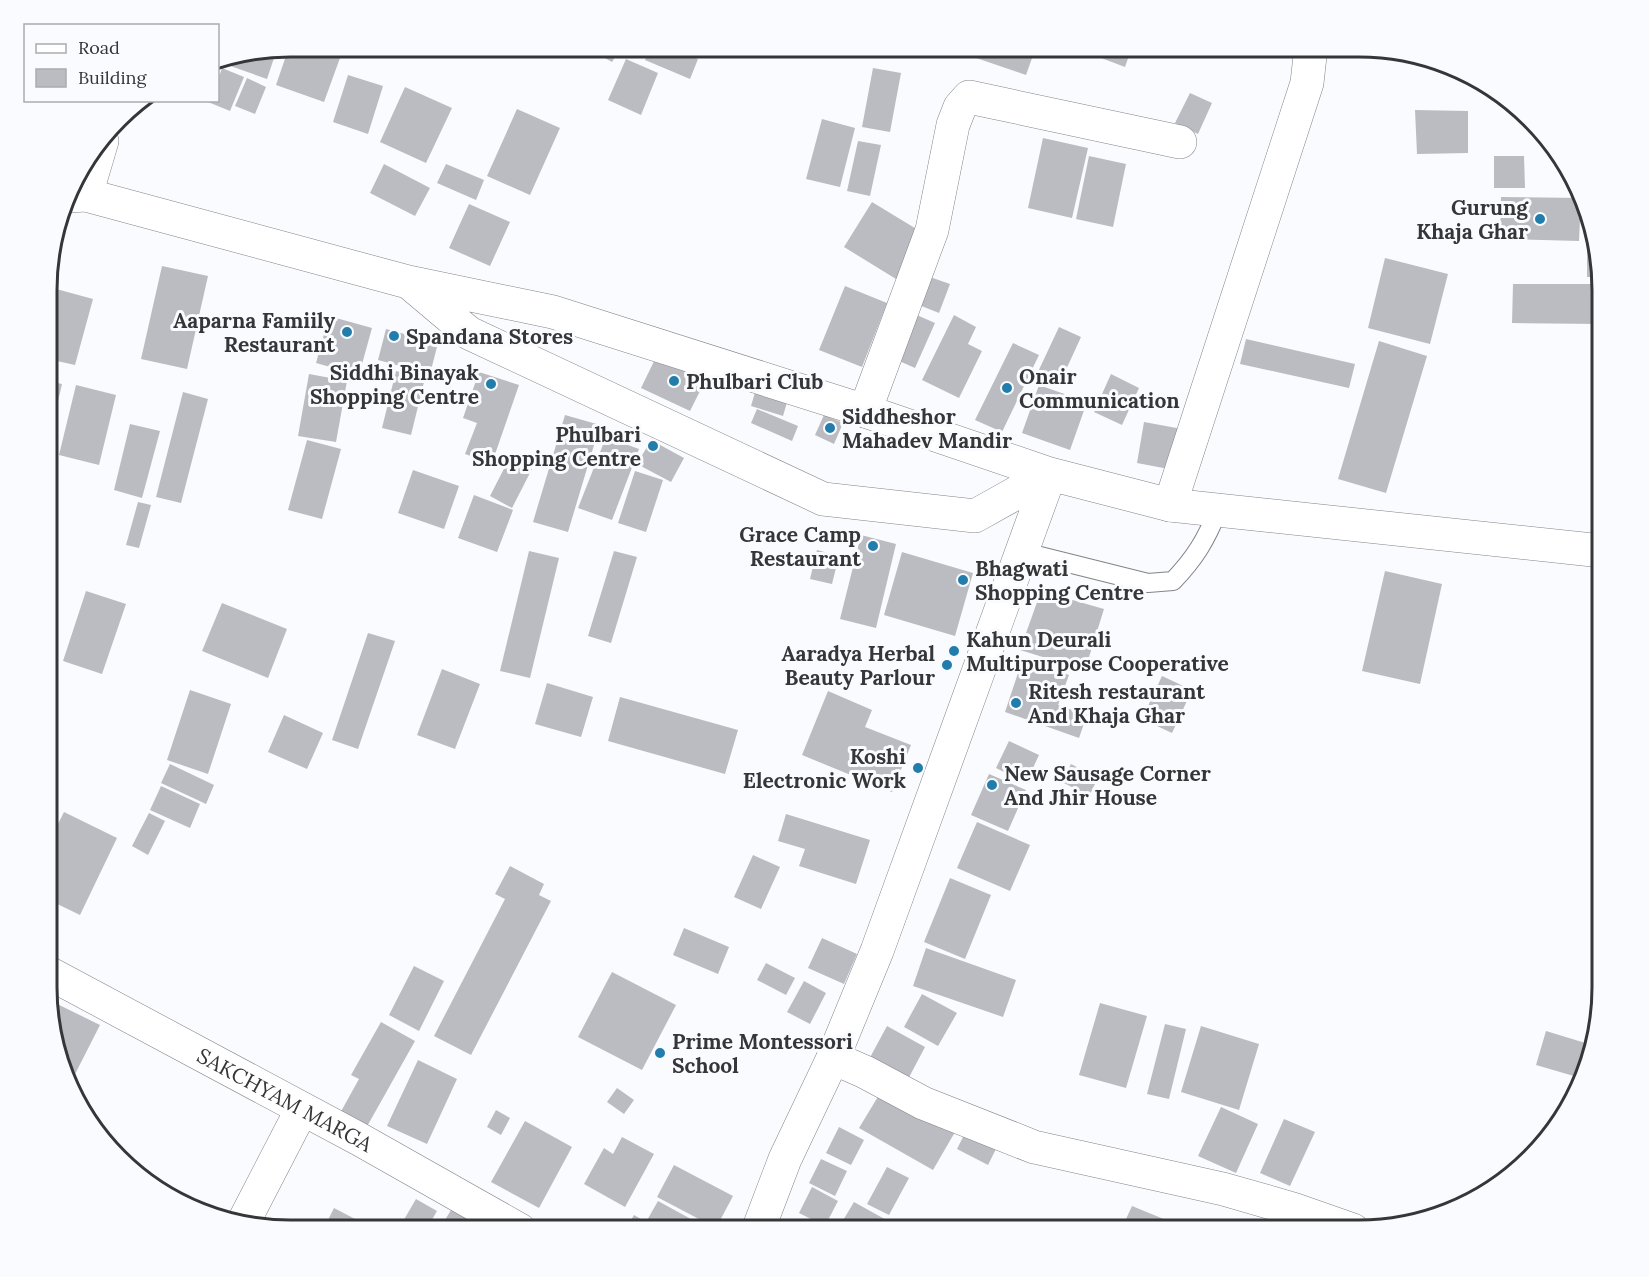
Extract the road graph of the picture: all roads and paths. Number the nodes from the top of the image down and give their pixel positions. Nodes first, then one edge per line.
1 (1310, 57) edge
2 (1180, 142) dead end
3 (88, 173) edge
4 (78, 196) edge
5 (408, 282) junction
6 (865, 411) junction
7 (1050, 474) junction
8 (1170, 505) junction
9 (1218, 510) junction
10 (1592, 550) edge
11 (1023, 552) junction
12 (57, 977) edge
13 (832, 1058) junction
14 (302, 1109) junction
15 (246, 1216) edge
16 (502, 1220) edge
17 (763, 1220) edge
18 (1324, 1220) edge

1 - 8 main road
2 - 6 main road
3 - 4 main road
4 - 5 main road
5 - 6 main road
5 - 7 main road
6 - 7 main road
7 - 8 main road
7 - 11 main road
8 - 9 main road
9 - 10 main road
9 - 11 lane
11 - 13 main road
12 - 14 main road, SAKCHYAM MARGA
13 - 17 main road
13 - 18 main road
14 - 15 main road
14 - 16 main road, SAKCHYAM MARGA

